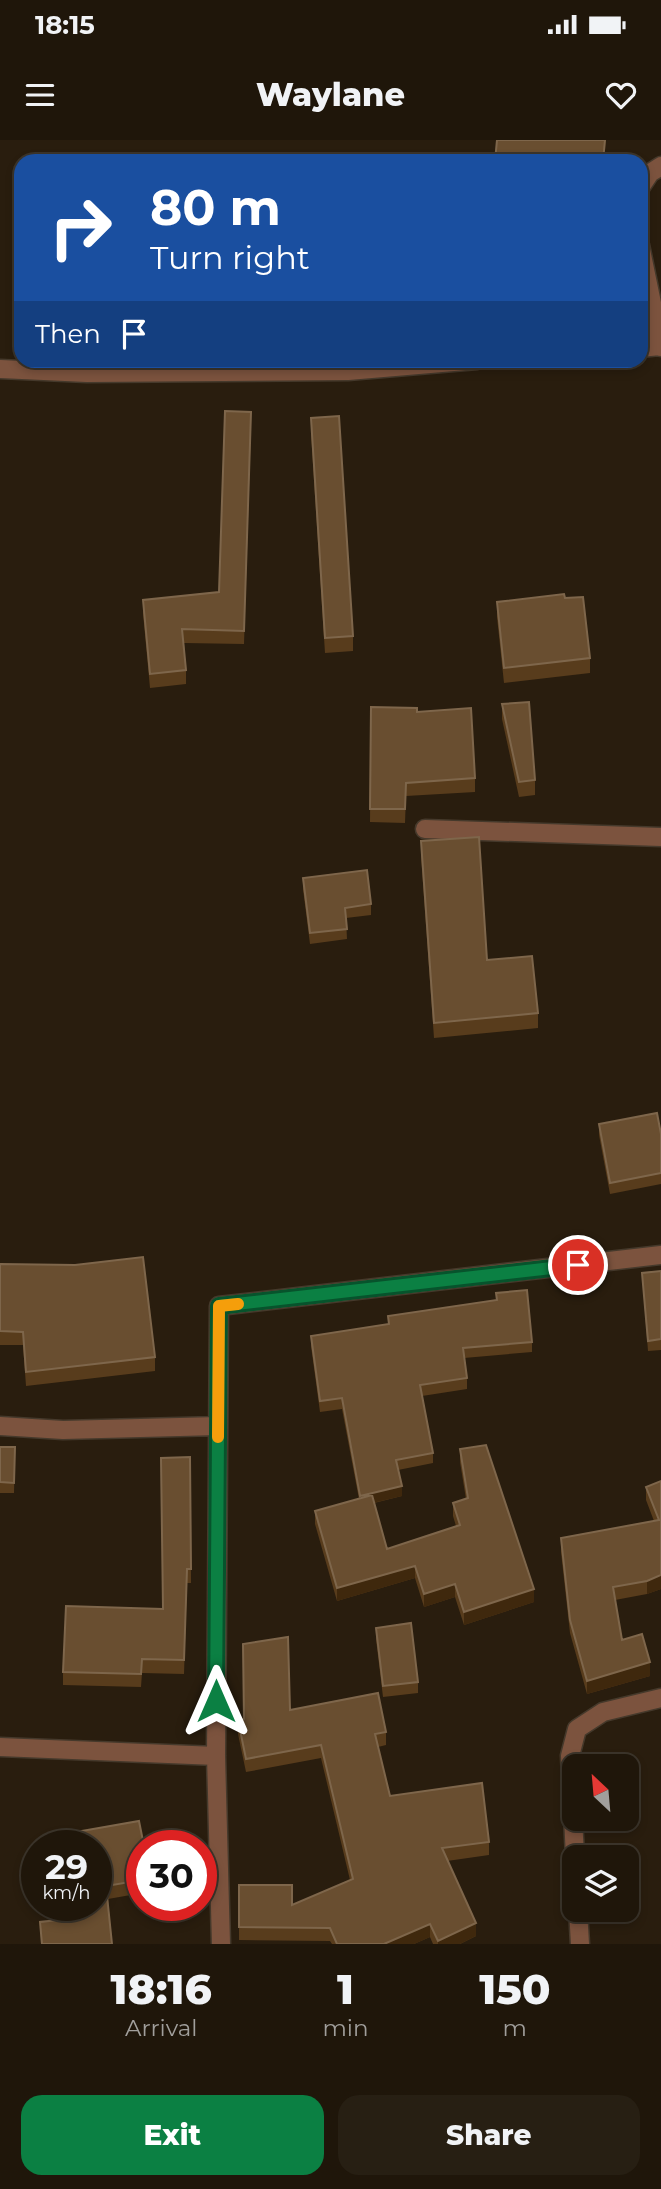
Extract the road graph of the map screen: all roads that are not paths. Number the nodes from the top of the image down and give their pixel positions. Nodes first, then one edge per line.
1 (648, 283) edge
2 (661, 346) edge
3 (383, 368) edge
4 (0, 369) edge
5 (425, 829) dead end
6 (661, 837) edge
7 (661, 1255) edge
8 (0, 1426) edge
9 (218, 1426) junction
10 (661, 1698) edge
11 (0, 1747) edge
12 (216, 1756) junction
13 (574, 1845) edge
14 (579, 1922) edge
15 (220, 1944) edge
16 (580, 1944) edge

1 - 2 street
3 - 4 street
5 - 6 street
7 - 9 street
8 - 9 street
9 - 12 street
10 - 13 street
11 - 12 street
12 - 15 street
14 - 16 street

